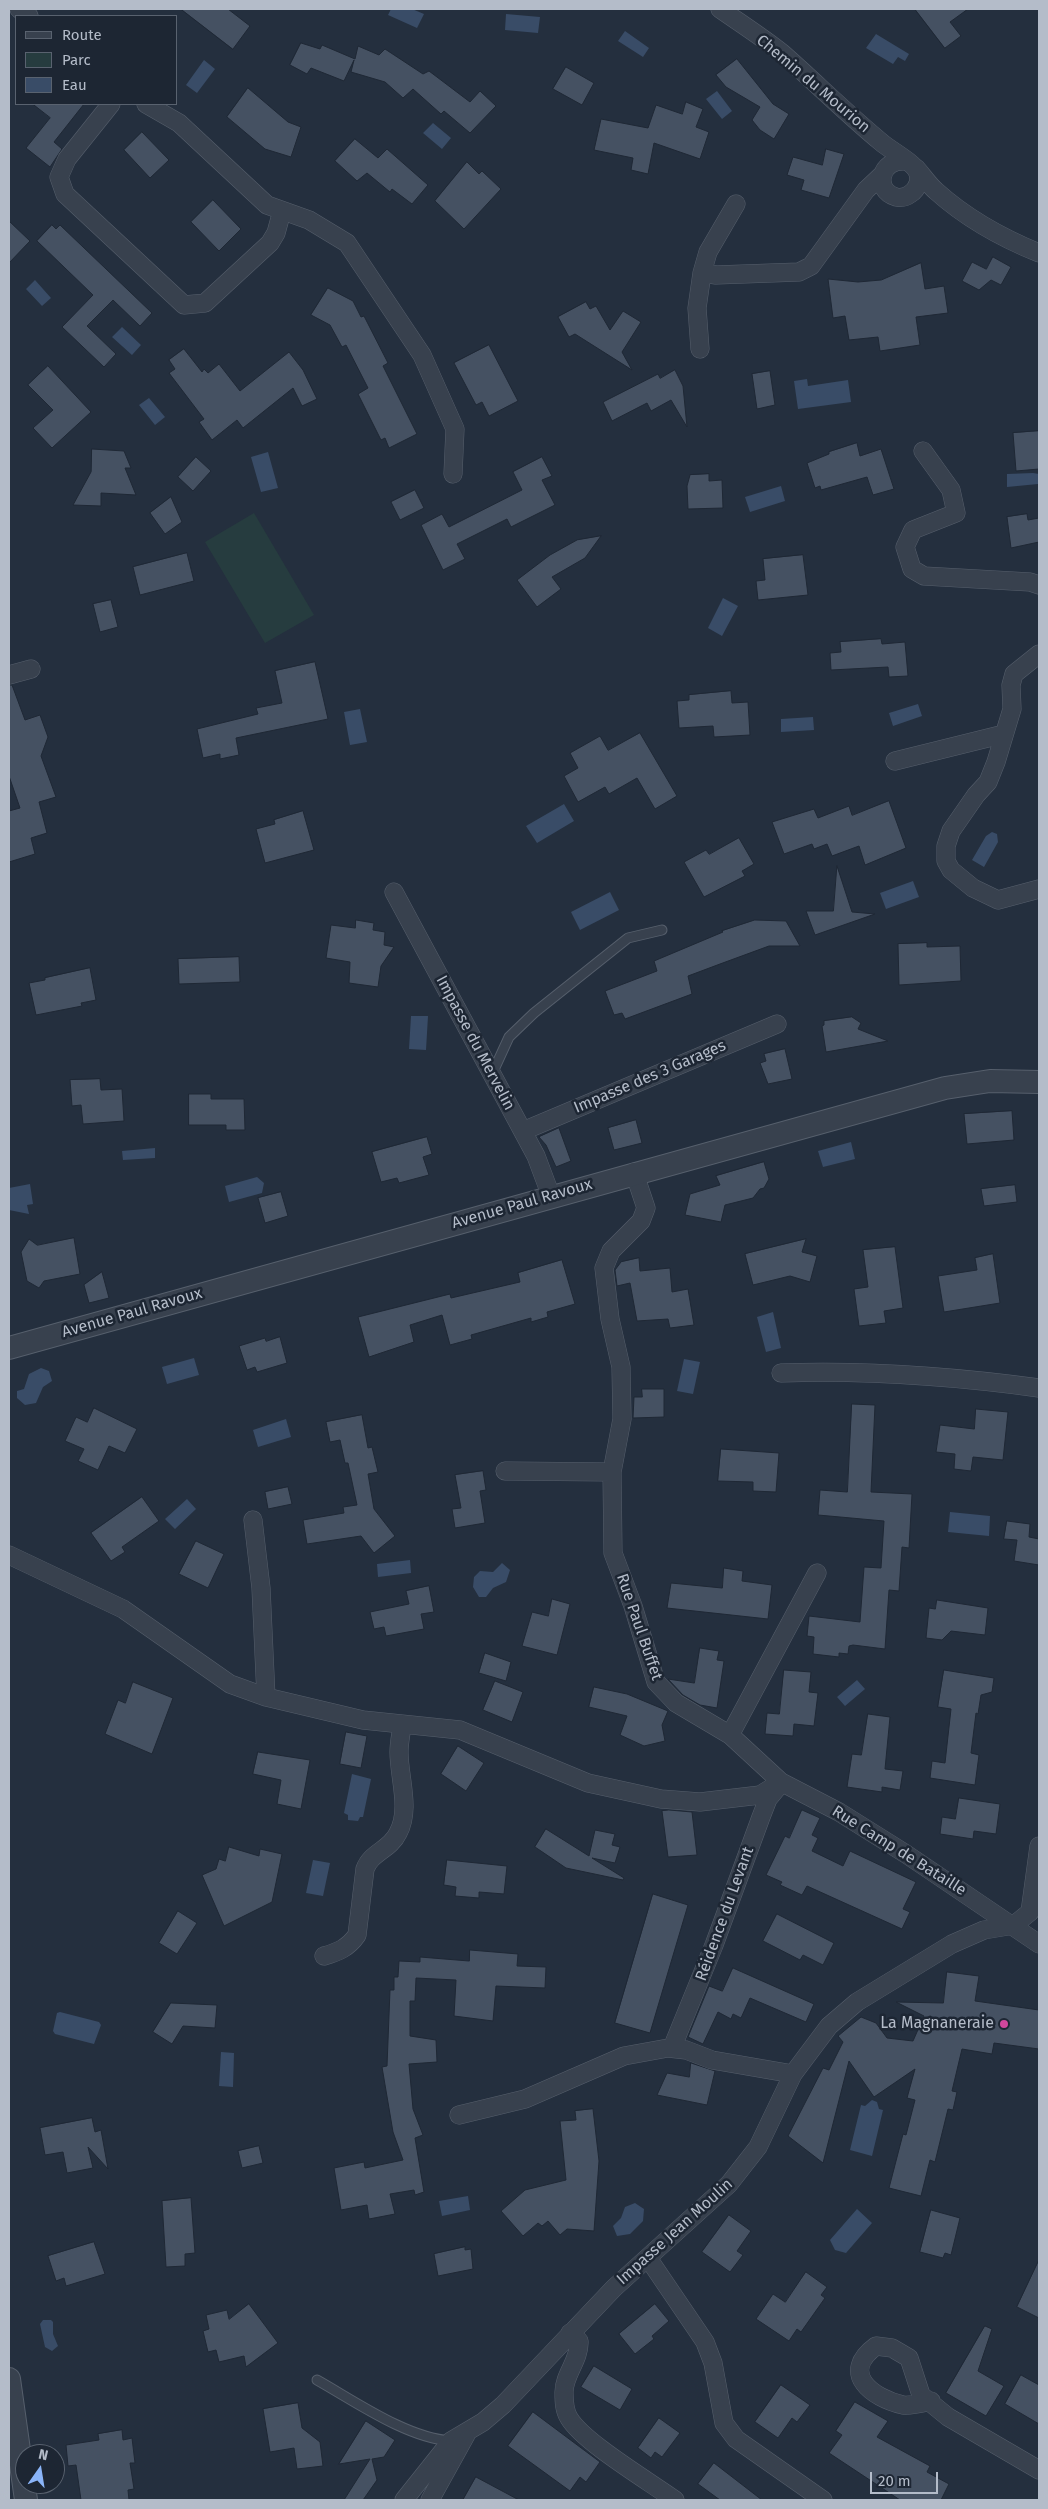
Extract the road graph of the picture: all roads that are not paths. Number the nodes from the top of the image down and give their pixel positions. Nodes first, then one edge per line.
1 (720, 9) edge
2 (110, 105) edge
3 (148, 105) edge
4 (882, 142) junction
5 (910, 164) junction
6 (881, 180) junction
7 (916, 188) junction
8 (934, 190) junction
9 (736, 204) dead end
10 (282, 211) junction
11 (1039, 253) edge
12 (702, 273) junction
13 (700, 349) dead end
14 (923, 451) dead end
15 (453, 474) dead end
16 (1039, 585) edge
17 (1039, 654) edge
18 (31, 669) dead end
19 (9, 675) edge
20 (1004, 734) junction
21 (896, 761) dead end
22 (1039, 890) edge
23 (394, 892) dead end
24 (662, 930) dead end
25 (777, 1024) dead end
26 (492, 1074) junction
27 (1039, 1082) edge
28 (523, 1131) junction
29 (634, 1172) junction
30 (551, 1196) junction
31 (9, 1348) edge
32 (781, 1373) dead end
33 (1039, 1388) edge
34 (505, 1472) dead end
35 (612, 1472) junction
36 (253, 1520) dead end
37 (9, 1555) edge
38 (817, 1573) dead end
39 (266, 1697) junction
40 (402, 1725) junction
41 (730, 1735) junction
42 (781, 1782) junction
43 (1039, 1846) edge
44 (1014, 1925) junction
45 (1039, 1944) edge
46 (324, 1956) dead end
47 (672, 2048) junction
48 (793, 2074) junction
49 (459, 2115) dead end
50 (648, 2258) junction
51 (570, 2333) junction
52 (9, 2380) edge
53 (317, 2380) dead end
54 (931, 2401) dead end
55 (468, 2430) junction
56 (452, 2441) junction
57 (1039, 2470) edge
58 (26, 2500) edge
59 (404, 2500) edge
60 (430, 2500) edge
61 (675, 2500) edge
62 (823, 2500) edge

1 - 4 street, Chemin du Mourion
2 - 10 street
3 - 10 street
4 - 5 street, Chemin du Mourion
4 - 6 street, Chemin du Mourion
5 - 6 street
5 - 7 street
5 - 8 street, Chemin du Mourion
6 - 7 street
6 - 12 street
7 - 8 street, Chemin du Mourion
8 - 11 street, Chemin du Mourion
9 - 12 street
10 - 15 street
12 - 13 street
14 - 16 street
17 - 20 street
18 - 19 street
20 - 21 street
20 - 22 street
23 - 26 street, Impasse du Mervelin
24 - 26 lane
25 - 28 street, Impasse des 3 Garages
26 - 28 street, Impasse du Mervelin
27 - 29 street, Avenue Paul Ravoux
28 - 30 street, Impasse du Mervelin
29 - 30 street, Avenue Paul Ravoux
29 - 35 street, Rue Paul Buffet
30 - 31 street, Avenue Paul Ravoux
32 - 33 street
34 - 35 street
35 - 41 street, Rue Paul Buffet
36 - 39 street
37 - 39 street
38 - 41 street
39 - 40 street
40 - 42 street
40 - 46 street
41 - 42 street, Rue Paul Buffet
42 - 44 street, Rue Camp de Bataille
42 - 47 street, Réidence du Levant
43 - 44 street
44 - 45 street, Rue Camp de Bataille
44 - 48 street, Impasse Jean Moulin
47 - 48 street
47 - 49 street
48 - 50 street, Impasse Jean Moulin
50 - 51 street, Impasse Jean Moulin
50 - 62 street
51 - 55 street, Impasse Jean Moulin
51 - 61 street
52 - 58 street
53 - 56 lane
54 - 57 street
55 - 56 street, Impasse Jean Moulin
55 - 60 street
56 - 59 street, Impasse Jean Moulin

